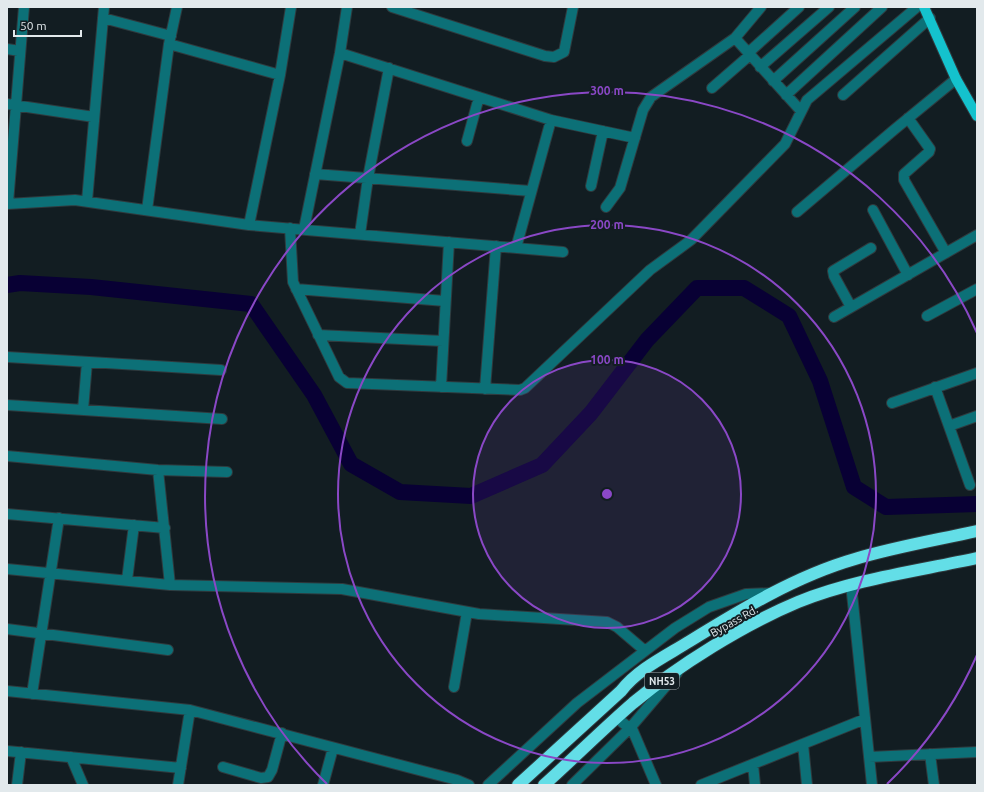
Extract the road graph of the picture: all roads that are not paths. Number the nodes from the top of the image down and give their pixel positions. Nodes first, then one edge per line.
1 (24, 7) edge
2 (104, 7) edge
3 (177, 7) edge
4 (291, 7) edge
5 (347, 7) edge
6 (392, 7) edge
7 (573, 7) edge
8 (761, 7) edge
9 (799, 7) edge
10 (829, 7) edge
11 (855, 7) edge
12 (882, 7) edge
13 (917, 7) edge
14 (924, 7) edge
15 (103, 18) junction
16 (930, 18) junction
17 (735, 38) junction
18 (170, 40) junction
19 (7, 49) edge
20 (20, 51) junction
21 (340, 53) junction
22 (748, 54) junction
23 (760, 67) junction
24 (389, 68) junction
25 (280, 75) junction
26 (773, 81) junction
27 (958, 83) junction
28 (712, 88) dead end
29 (786, 95) junction
30 (843, 96) dead end
31 (480, 97) junction
32 (11, 105) edge
33 (801, 111) junction
34 (977, 116) edge
35 (94, 117) junction
36 (908, 118) junction
37 (551, 120) junction
38 (603, 131) junction
39 (634, 138) junction
40 (467, 141) dead end
41 (315, 174) junction
42 (368, 178) junction
43 (591, 186) dead end
44 (531, 191) junction
45 (86, 201) junction
46 (7, 204) edge
47 (606, 207) dead end
48 (147, 210) junction
49 (873, 210) dead end
50 (797, 212) dead end
51 (249, 224) junction
52 (290, 228) junction
53 (304, 229) junction
54 (360, 234) junction
55 (977, 236) edge
56 (448, 242) junction
57 (496, 246) junction
58 (516, 248) junction
59 (871, 248) dead end
60 (563, 252) dead end
61 (946, 253) junction
62 (908, 275) junction
63 (296, 289) junction
64 (977, 289) edge
65 (445, 300) junction
66 (851, 307) junction
67 (927, 316) dead end
68 (834, 317) dead end
69 (318, 335) junction
70 (443, 341) junction
71 (7, 357) edge
72 (87, 362) junction
73 (221, 370) dead end
74 (977, 372) edge
75 (441, 387) junction
76 (935, 387) junction
77 (485, 389) junction
78 (892, 403) dead end
79 (7, 405) edge
80 (83, 410) junction
81 (977, 416) edge
82 (222, 419) dead end
83 (949, 426) junction
84 (7, 456) edge
85 (158, 470) junction
86 (227, 472) dead end
87 (970, 484) dead end
88 (7, 514) edge
89 (59, 518) junction
90 (134, 525) junction
91 (165, 528) junction
92 (977, 531) edge
93 (977, 558) edge
94 (7, 569) edge
95 (51, 573) junction
96 (127, 580) junction
97 (851, 584) junction
98 (170, 585) junction
99 (773, 593) junction
100 (467, 612) junction
101 (7, 629) edge
102 (42, 633) junction
103 (168, 650) dead end
104 (644, 650) junction
105 (686, 663) junction
106 (454, 687) dead end
107 (7, 691) edge
108 (32, 694) junction
109 (190, 710) junction
110 (617, 718) junction
111 (865, 719) junction
112 (630, 728) junction
113 (282, 733) junction
114 (802, 744) junction
115 (333, 748) junction
116 (7, 751) edge
117 (21, 752) junction
118 (977, 752) edge
119 (930, 754) junction
120 (71, 757) junction
121 (869, 757) junction
122 (753, 764) junction
123 (223, 767) dead end
124 (181, 768) junction
125 (532, 771) junction
126 (17, 785) edge
127 (83, 785) edge
128 (178, 785) edge
129 (323, 785) edge
130 (469, 785) edge
131 (488, 785) edge
132 (518, 785) edge
133 (543, 785) edge
134 (572, 785) edge
135 (656, 785) edge
136 (701, 785) edge
137 (755, 785) edge
138 (807, 785) edge
139 (872, 785) edge
140 (934, 785) edge

1 - 20 street
2 - 15 street
3 - 18 street
4 - 25 street
5 - 21 street
6 - 7 street
8 - 17 street
9 - 22 street
10 - 23 street
11 - 26 street
12 - 29 street
13 - 33 street
14 - 16 main road
15 - 18 street
15 - 35 street
16 - 27 main road
16 - 30 street
17 - 22 street
17 - 39 street
18 - 25 street
18 - 48 street
19 - 20 street
20 - 32 street
21 - 24 street
21 - 41 street
22 - 23 street
22 - 28 street
23 - 26 street
24 - 31 street
24 - 42 street
25 - 51 street
26 - 29 street
27 - 34 main road
27 - 36 street
29 - 33 street
31 - 37 street
31 - 40 street
32 - 35 street
32 - 46 street
33 - 77 street
35 - 45 street
36 - 50 street
36 - 61 street
37 - 38 street
37 - 44 street
38 - 39 street
38 - 43 street
39 - 47 street
41 - 42 street
41 - 53 street
42 - 44 street
42 - 54 street
44 - 58 street
45 - 46 street
45 - 48 street
48 - 51 street
49 - 62 street
51 - 52 street
52 - 53 street
52 - 63 street
53 - 54 street
54 - 56 street
55 - 61 street
56 - 57 street
56 - 65 street
57 - 58 street
57 - 77 street
58 - 60 street
59 - 66 street
61 - 62 street
62 - 66 street
63 - 65 street
63 - 69 street
64 - 67 street
65 - 70 street
66 - 68 street
69 - 70 street
69 - 75 street
70 - 75 street
71 - 72 street
72 - 73 street
72 - 80 street
74 - 76 street
75 - 77 street
76 - 78 street
76 - 83 street
79 - 80 street
80 - 82 street
81 - 83 street
83 - 87 street
84 - 85 street
85 - 86 street
85 - 91 street
88 - 89 street
89 - 90 street
89 - 95 street
90 - 91 street
90 - 96 street
91 - 98 street
92 - 99 highway, Bypass Rd.
93 - 97 highway, Bypass Rd.
94 - 95 street
95 - 96 street
95 - 102 street
96 - 98 street
97 - 105 highway, Bypass Rd. / NH53
97 - 111 street
98 - 100 street
99 - 104 street
99 - 125 highway, Bypass Rd.
100 - 104 street
100 - 106 street
101 - 102 street
102 - 103 street
102 - 108 street
104 - 131 street
105 - 110 highway, Bypass Rd. / NH53
105 - 112 street
107 - 108 street
108 - 109 street
109 - 113 street
109 - 124 street
110 - 112 street
110 - 133 highway, Bypass Rd. / NH53
111 - 114 street
111 - 121 street
112 - 134 street
112 - 135 street
113 - 115 street
113 - 123 street
114 - 122 street
114 - 138 street
115 - 129 street
115 - 130 street
116 - 117 street
117 - 120 street
117 - 126 street
118 - 119 street
119 - 121 street
119 - 140 street
120 - 124 street
120 - 127 street
121 - 139 street
122 - 136 street
122 - 137 street
124 - 128 street
125 - 132 highway, Bypass Rd.
125 - 133 highway

